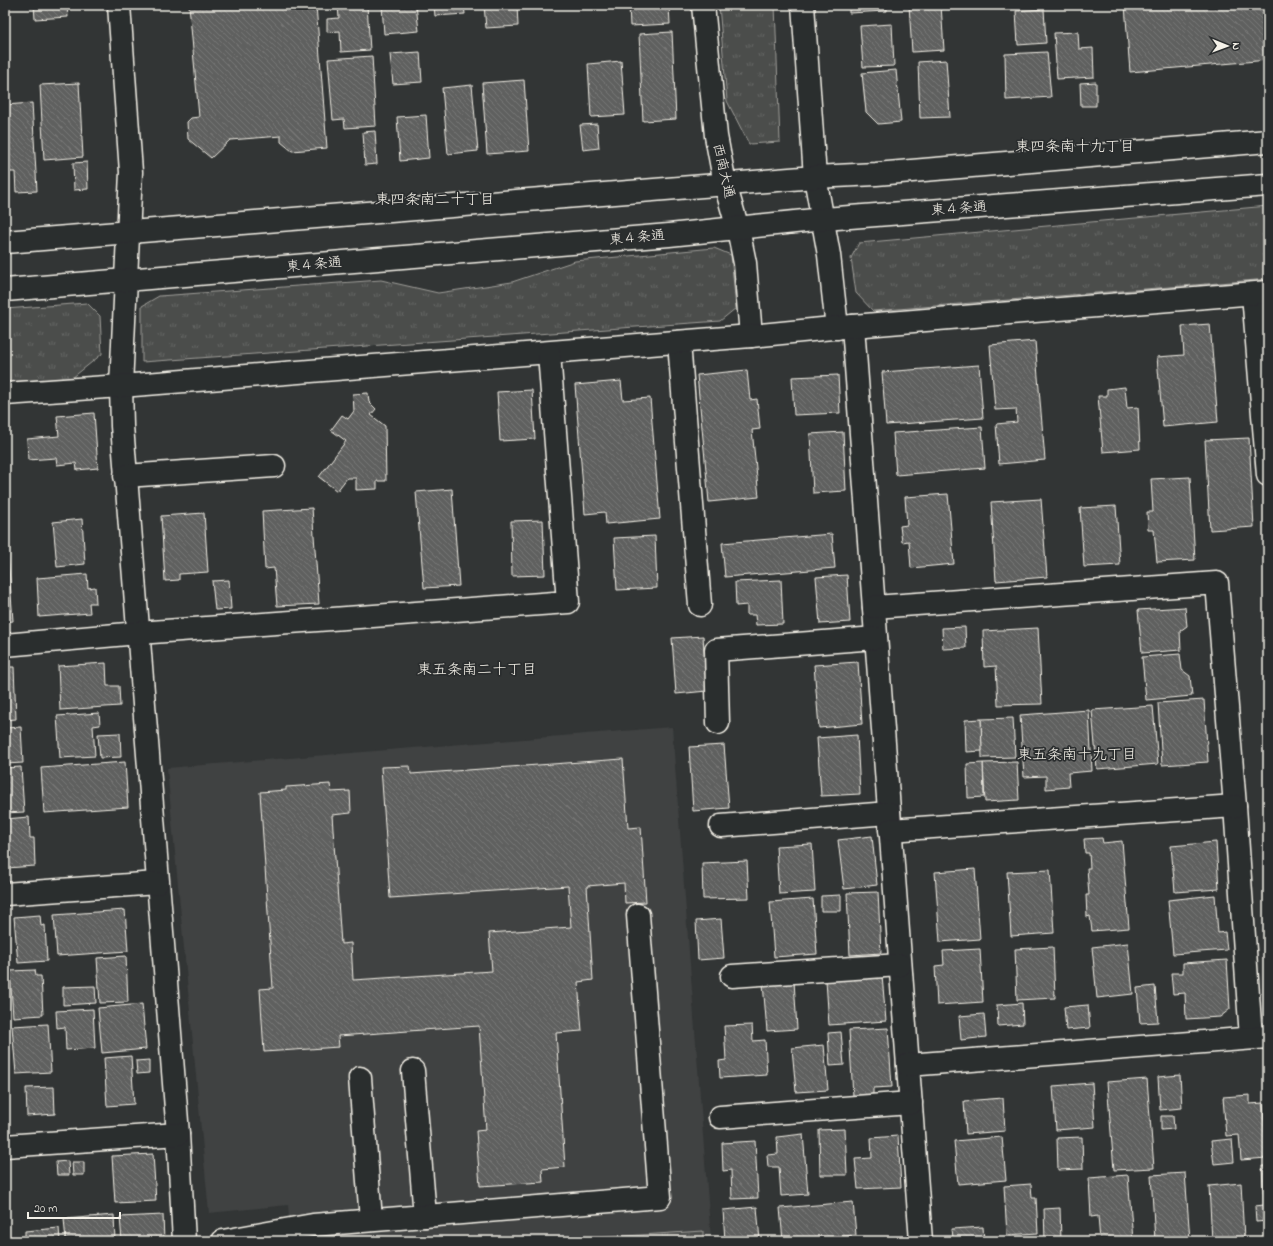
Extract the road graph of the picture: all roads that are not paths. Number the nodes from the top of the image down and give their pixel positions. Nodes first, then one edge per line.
1 (119, 5) edge
2 (703, 5) edge
3 (803, 5) edge
4 (1268, 141) edge
5 (815, 177) junction
6 (725, 184) junction
7 (1268, 185) edge
8 (824, 220) junction
9 (738, 229) junction
10 (129, 231) junction
11 (5, 242) edge
12 (126, 282) junction
13 (5, 290) edge
14 (1261, 293) edge
15 (845, 327) junction
16 (751, 336) junction
17 (679, 342) junction
18 (549, 352) junction
19 (121, 386) junction
20 (5, 394) edge
21 (274, 466) dead end
22 (125, 476) junction
23 (1268, 476) edge
24 (700, 605) dead end
25 (874, 607) junction
26 (138, 633) junction
27 (876, 638) junction
28 (5, 645) edge
29 (718, 723) dead end
30 (1235, 806) junction
31 (890, 822) junction
32 (721, 826) dead end
33 (157, 883) junction
34 (5, 894) edge
35 (638, 915) dead end
36 (900, 965) junction
37 (732, 976) dead end
38 (1259, 1038) edge
39 (908, 1065) junction
40 (413, 1072) dead end
41 (360, 1078) dead end
42 (911, 1103) junction
43 (720, 1117) dead end
44 (178, 1134) junction
45 (5, 1146) edge
46 (425, 1216) junction
47 (371, 1220) junction
48 (184, 1241) edge
49 (223, 1241) edge
50 (921, 1241) edge

1 - 10 street
2 - 6 street, 西南大通
3 - 5 street
4 - 5 street
5 - 6 street
5 - 8 street
6 - 9 street, 西南大通
6 - 10 street
7 - 8 street, 東４条通
8 - 9 street, 東４条通
8 - 15 street
9 - 12 street, 東４条通
9 - 16 street, 西南大通
10 - 11 street
10 - 12 street
12 - 13 street, 東４条通
12 - 19 street
14 - 15 street
14 - 23 street
15 - 16 street
15 - 25 street
16 - 17 street
17 - 18 street
17 - 24 street
18 - 19 street
18 - 26 street
19 - 20 street
19 - 22 street
21 - 22 street
22 - 26 street
25 - 27 street
25 - 30 street
26 - 28 street
26 - 33 street
27 - 29 street
27 - 31 street
30 - 31 street
30 - 38 street
31 - 32 street
31 - 36 street
33 - 34 street
33 - 44 street
35 - 46 street
36 - 37 street
36 - 39 street
38 - 39 street
39 - 42 street
40 - 46 street
41 - 47 street
42 - 43 street
42 - 50 street
44 - 45 street
44 - 48 street
46 - 47 street
47 - 49 street

